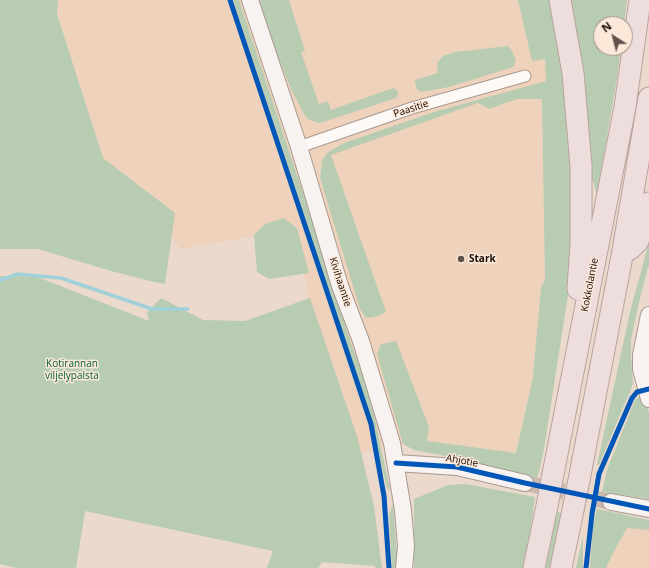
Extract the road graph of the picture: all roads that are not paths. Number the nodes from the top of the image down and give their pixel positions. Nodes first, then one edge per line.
1 (250, 0) edge
2 (560, 0) edge
3 (640, 0) edge
4 (525, 76) dead end
5 (649, 98) edge
6 (299, 147) junction
7 (649, 203) edge
8 (622, 256) junction
9 (585, 315) junction
10 (649, 315) edge
11 (647, 350) edge
12 (649, 399) edge
13 (396, 463) junction
14 (525, 483) tunnel mouth
15 (611, 502) tunnel mouth
16 (649, 509) edge
17 (404, 568) edge
18 (534, 568) edge
19 (562, 568) edge

1 - 6 main road, Kivihaantie
2 - 9 highway
3 - 9 highway, Kokkolantie
4 - 6 street, Paasitie
5 - 8 highway
6 - 13 main road, Kivihaantie
7 - 8 highway
8 - 19 highway, bridge
9 - 18 highway, Kokkolantie, bridge
10 - 11 main road
11 - 12 main road
13 - 14 main road, Ahjotie
13 - 17 main road, Kivihaantie
15 - 16 main road

